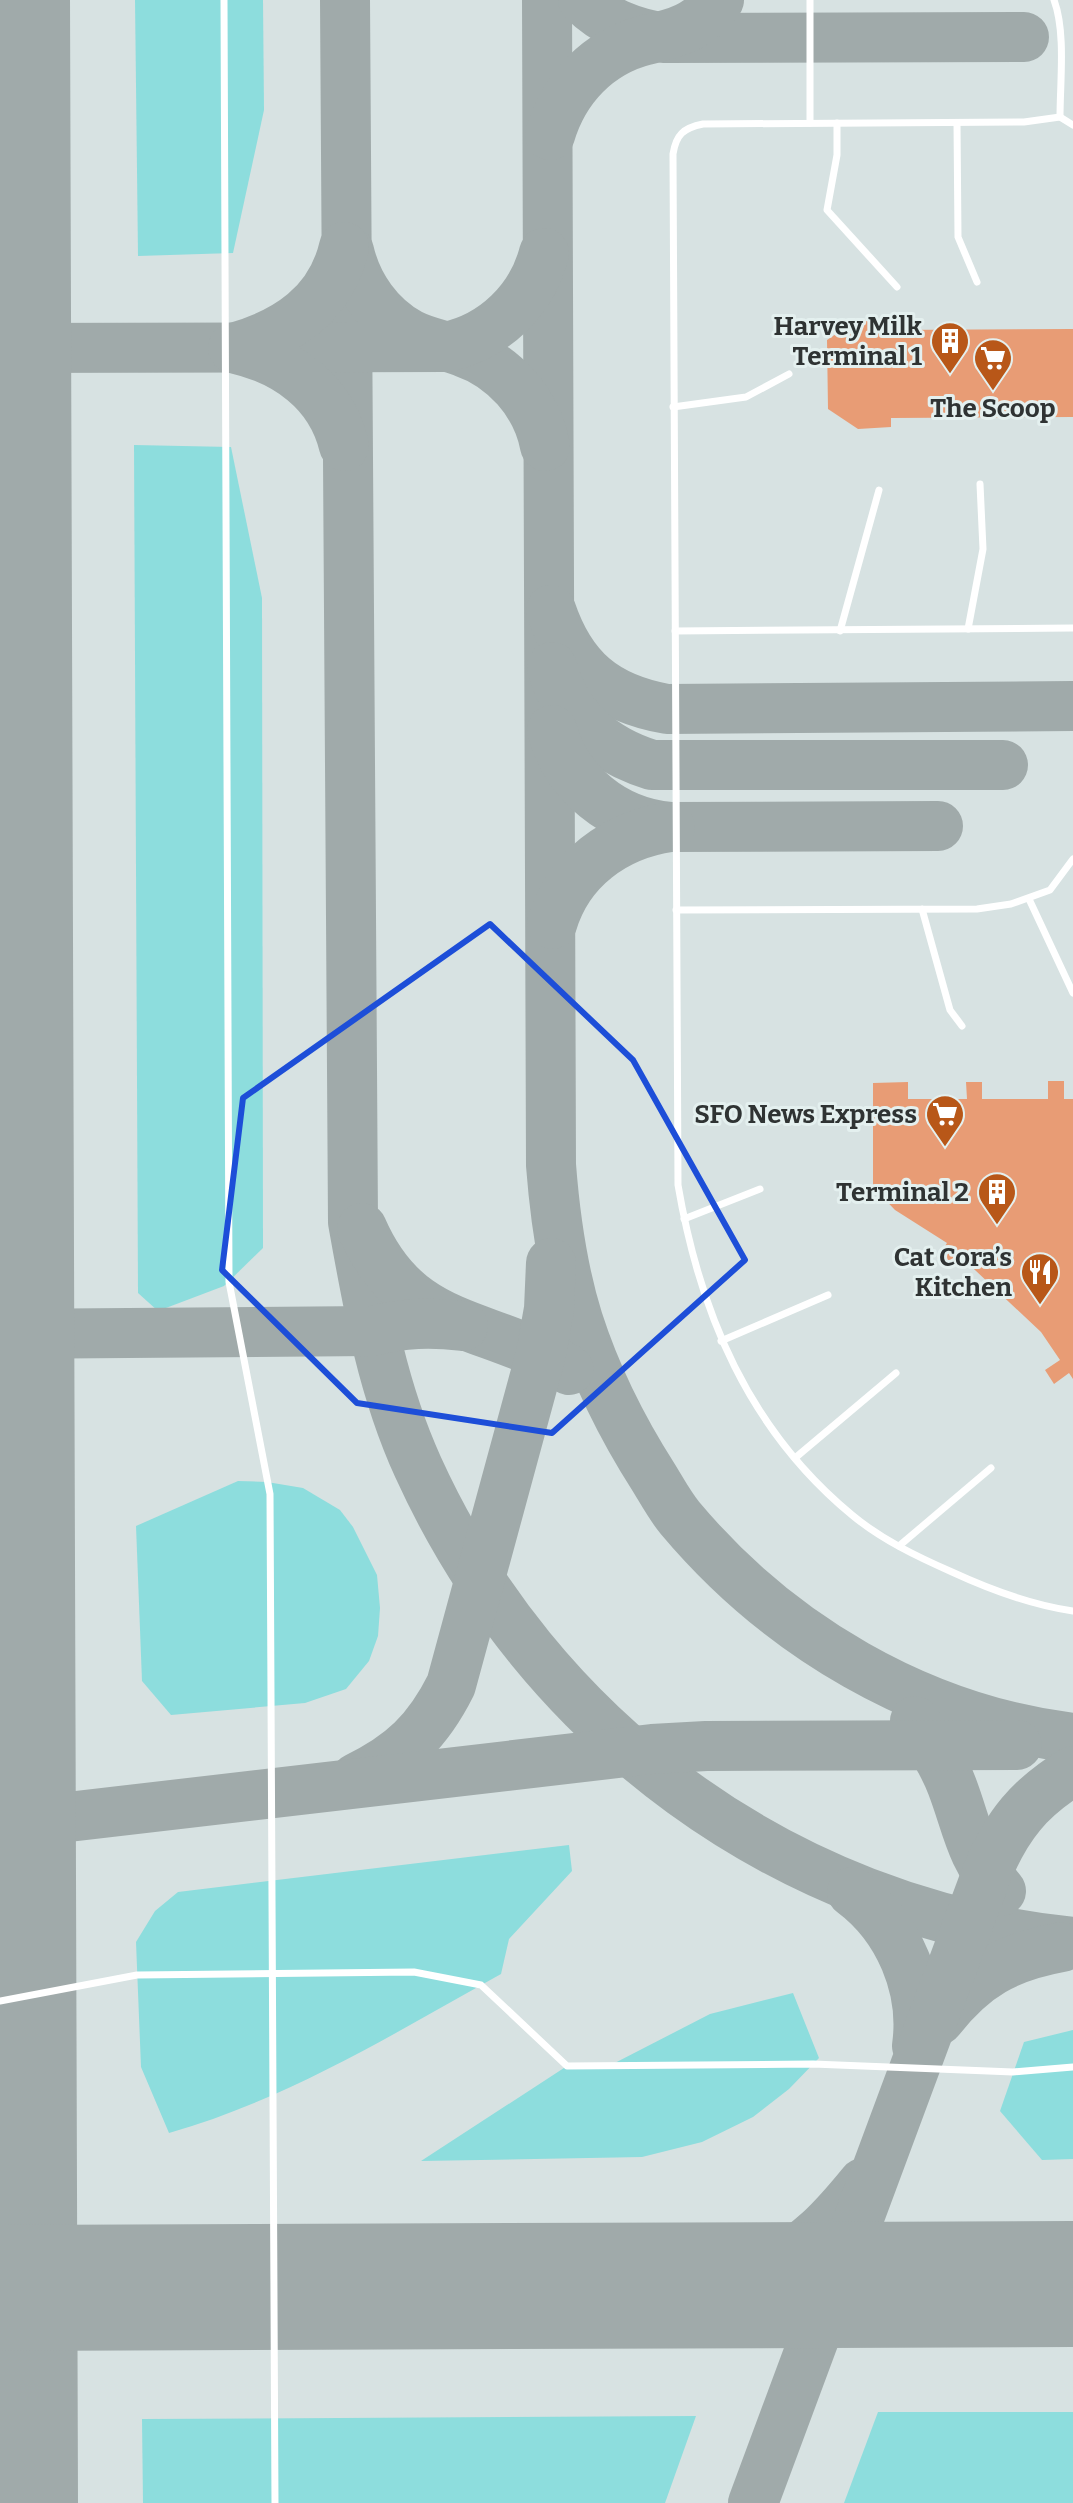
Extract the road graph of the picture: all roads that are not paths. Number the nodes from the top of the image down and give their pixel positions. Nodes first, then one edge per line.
1 (224, 0) edge
2 (810, 0) edge
3 (1054, 0) edge
4 (1060, 117) junction
5 (810, 123) junction
6 (837, 123) junction
7 (957, 123) junction
8 (1073, 125) edge
9 (977, 282) dead end
10 (897, 287) dead end
11 (789, 374) dead end
12 (673, 407) junction
13 (980, 484) dead end
14 (879, 490) dead end
15 (1073, 628) edge
16 (968, 629) junction
17 (675, 631) junction
18 (840, 631) junction
19 (1073, 859) edge
20 (1029, 899) junction
21 (922, 909) junction
22 (676, 910) junction
23 (1073, 993) edge
24 (962, 1026) dead end
25 (760, 1189) dead end
26 (684, 1219) junction
27 (828, 1295) dead end
28 (721, 1341) junction
29 (896, 1373) dead end
30 (795, 1458) junction
31 (991, 1468) dead end
32 (899, 1546) junction
33 (1073, 1611) edge
34 (273, 1974) junction
35 (0, 2001) edge
36 (1073, 2067) edge
37 (275, 2503) edge

1 - 34 lane
2 - 5 lane
3 - 4 lane
4 - 7 lane
4 - 8 lane
5 - 6 lane
5 - 12 lane
6 - 7 lane
6 - 10 lane
7 - 9 lane
11 - 12 lane
12 - 17 lane
13 - 16 lane
14 - 18 lane
15 - 16 lane
16 - 18 lane
17 - 18 lane
17 - 22 lane
19 - 20 lane
20 - 21 lane
20 - 23 lane
21 - 22 lane
21 - 24 lane
22 - 26 lane
25 - 26 lane
26 - 28 lane
27 - 28 lane
28 - 30 lane
29 - 30 lane
30 - 32 lane
31 - 32 lane
32 - 33 lane
34 - 35 lane
34 - 36 lane
34 - 37 lane

